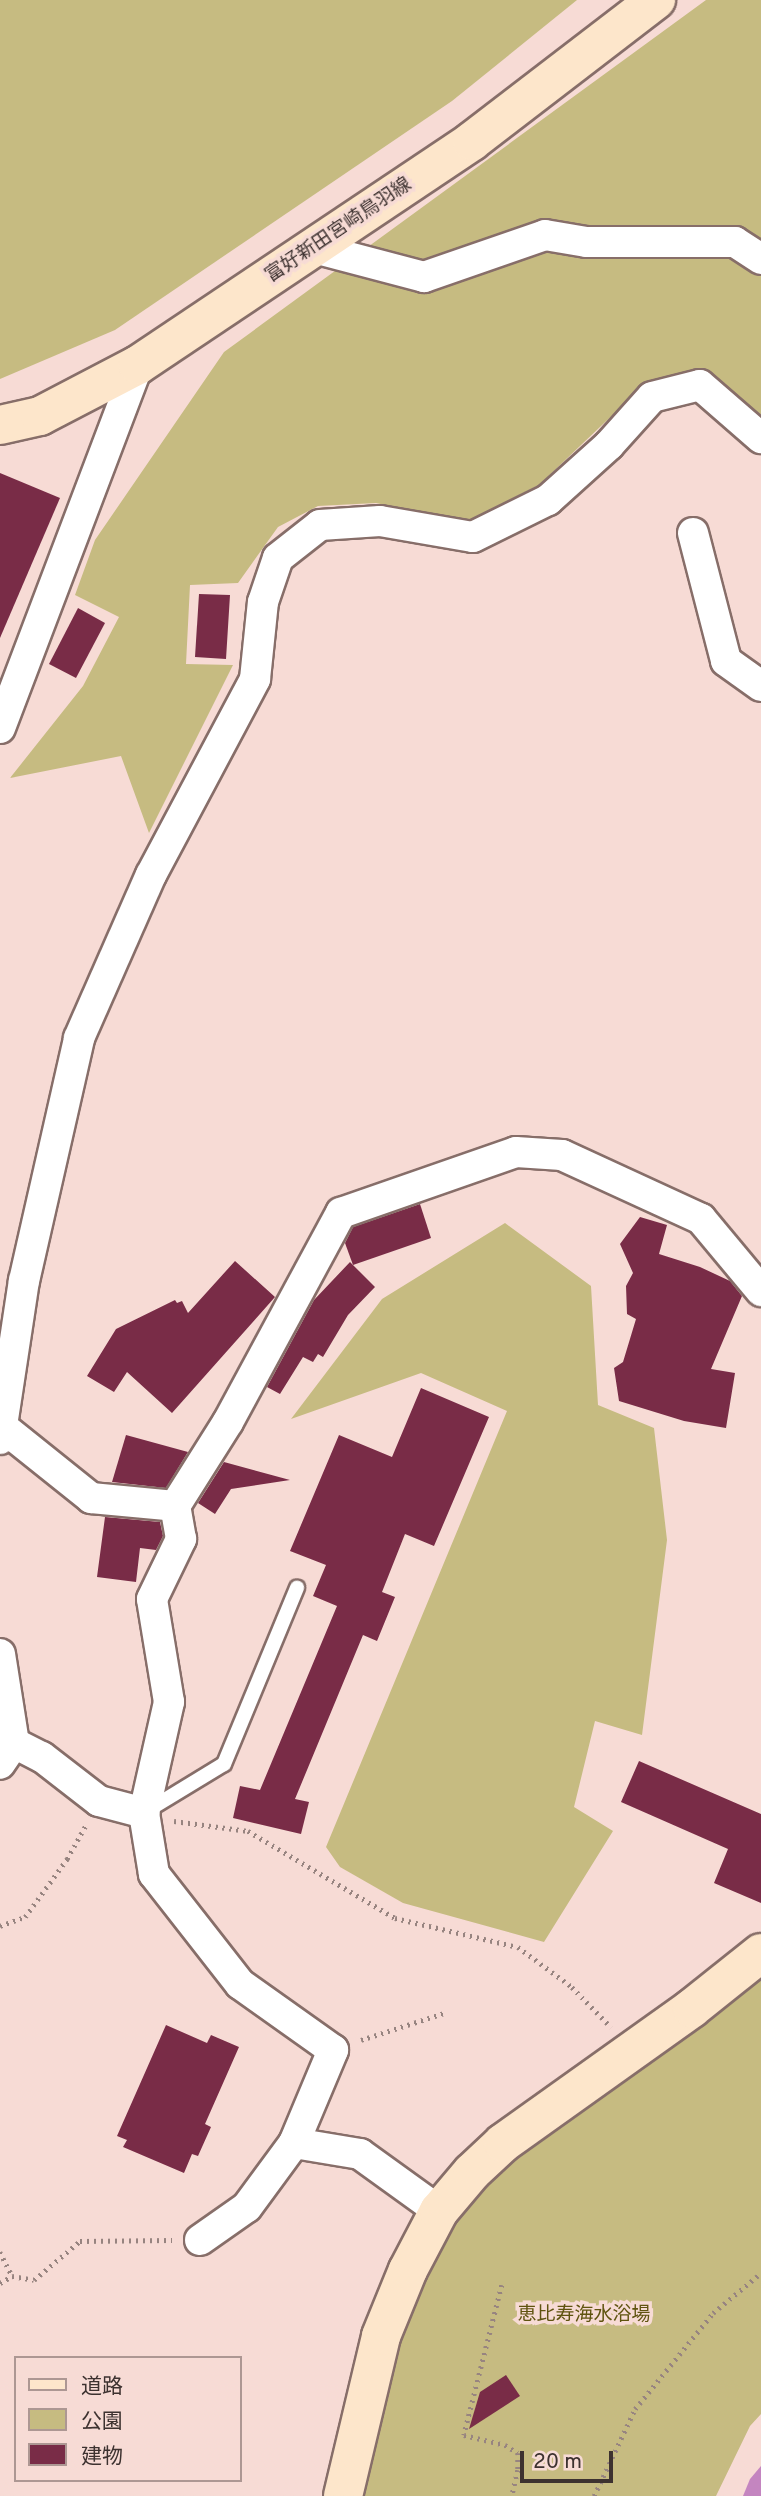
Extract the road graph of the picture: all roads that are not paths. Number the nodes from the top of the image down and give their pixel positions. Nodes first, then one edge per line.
1 (656, 0) edge
2 (314, 248) junction
3 (761, 259) edge
4 (138, 365) junction
5 (0, 425) edge
6 (761, 438) edge
7 (693, 533) dead end
8 (761, 685) edge
9 (0, 728) edge
10 (761, 1291) edge
11 (1, 1430) edge
12 (175, 1506) junction
13 (297, 1588) dead end
14 (0, 1654) edge
15 (7, 1754) edge
16 (144, 1822) junction
17 (761, 1953) edge
18 (294, 2143) junction
19 (439, 2210) junction
20 (200, 2240) road end
21 (343, 2496) edge

1 - 2 main road, 富好新田宮崎鳥羽線
2 - 3 street
2 - 4 main road, 富好新田宮崎鳥羽線
4 - 5 main road, 富好新田宮崎鳥羽線
4 - 9 street
6 - 11 street
7 - 8 street
10 - 12 street
11 - 12 street
12 - 16 street
13 - 16 lane
14 - 15 street
15 - 16 street
16 - 18 street
17 - 19 main road
18 - 19 street
18 - 20 street
19 - 21 main road

